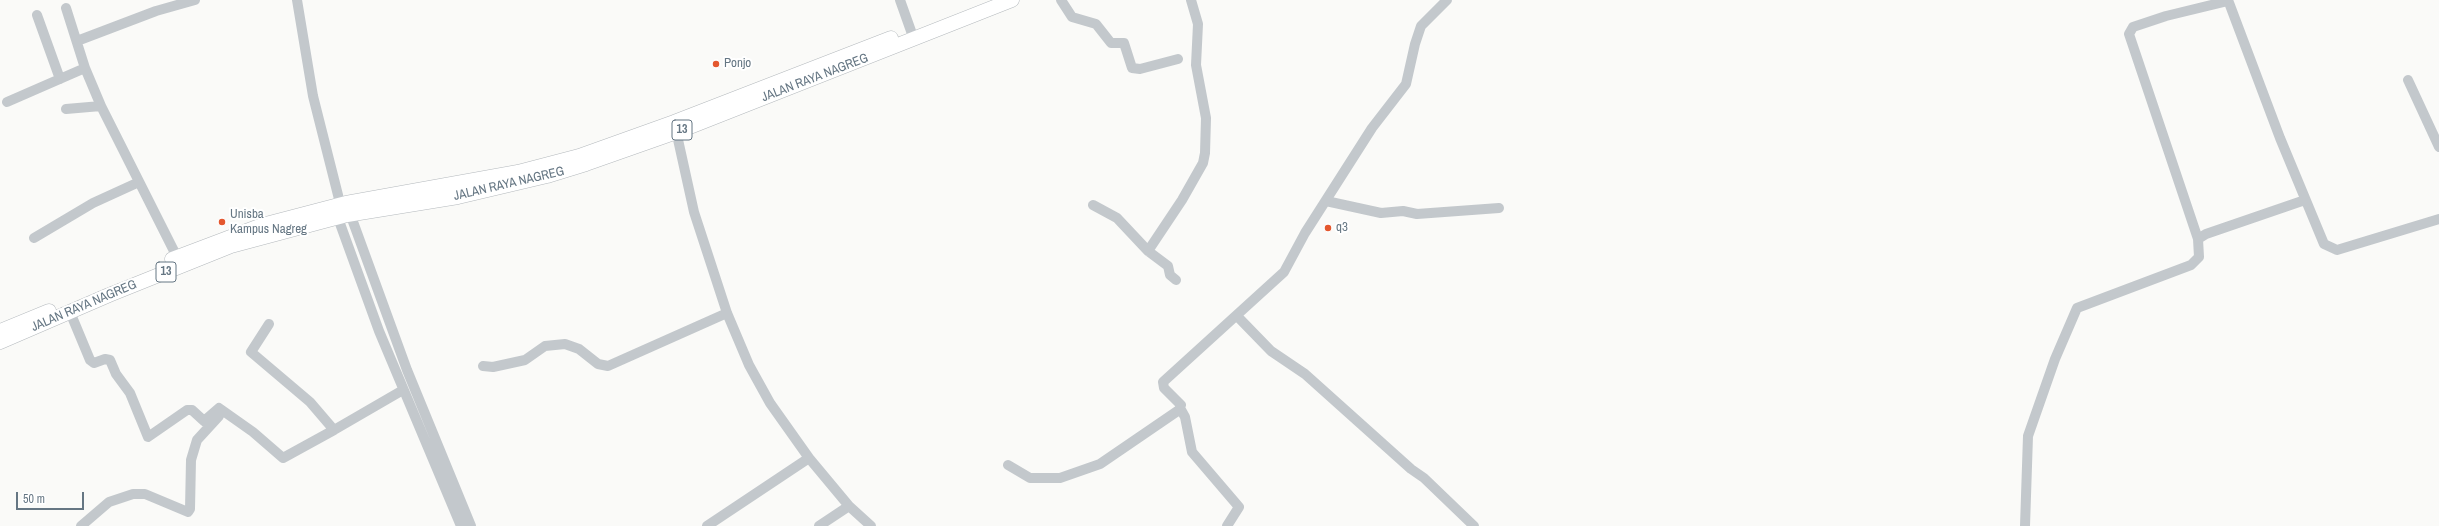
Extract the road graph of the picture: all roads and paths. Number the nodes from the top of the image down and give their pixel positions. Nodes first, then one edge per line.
1 (195, 0) edge
2 (297, 0) edge
3 (900, 0) edge
4 (988, 0) edge
5 (1012, 0) edge
6 (1061, 0) edge
7 (1191, 0) edge
8 (1447, 0) edge
9 (2228, 0) edge
10 (2189, 5) edge
11 (66, 8) dead end
12 (38, 15) dead end
13 (911, 31) junction
14 (76, 41) junction
15 (1178, 59) dead end
16 (85, 68) junction
17 (60, 79) junction
18 (2408, 80) dead end
19 (7, 102) dead end
20 (101, 106) junction
21 (66, 109) dead end
22 (675, 127) junction
23 (2439, 147) edge
24 (139, 182) junction
25 (2305, 200) junction
26 (1326, 201) junction
27 (1093, 205) dead end
28 (342, 208) junction
29 (1499, 208) dead end
30 (2439, 220) edge
31 (34, 238) dead end
32 (2198, 238) junction
33 (1148, 251) junction
34 (177, 257) junction
35 (1176, 280) dead end
36 (70, 312) junction
37 (727, 313) junction
38 (1237, 316) junction
39 (269, 324) dead end
40 (0, 331) edge
41 (0, 342) edge
42 (483, 366) dead end
43 (407, 370) junction
44 (396, 374) junction
45 (403, 390) junction
46 (1180, 408) junction
47 (223, 410) junction
48 (334, 430) junction
49 (809, 458) junction
50 (1008, 465) dead end
51 (849, 506) junction
52 (81, 526) edge
53 (461, 526) edge
54 (471, 526) edge
55 (707, 526) edge
56 (819, 526) edge
57 (870, 526) edge
58 (1227, 526) edge
59 (1474, 526) edge
60 (2025, 526) edge

1 - 14 street
2 - 28 street
3 - 13 street
4 - 13 highway, JALAN RAYA NAGREG / 13
5 - 22 highway, JALAN RAYA NAGREG / 13
6 - 15 street
7 - 33 street
8 - 26 street
9 - 10 street
9 - 25 street
10 - 32 street
11 - 14 street
12 - 17 street
13 - 22 highway, JALAN RAYA NAGREG / 13
14 - 16 street
16 - 17 street
16 - 20 street
17 - 19 street
18 - 23 street
20 - 21 street
20 - 24 street
22 - 28 highway, JALAN RAYA NAGREG / 13
22 - 37 street
24 - 31 street
24 - 34 street
25 - 30 street
25 - 32 street
26 - 29 street
26 - 38 street
27 - 33 street
28 - 34 highway, JALAN RAYA NAGREG / 13
28 - 36 highway, JALAN RAYA NAGREG / 13
28 - 43 street
28 - 44 street
32 - 60 street
33 - 35 street
34 - 40 highway, JALAN RAYA NAGREG / 13
36 - 41 highway, JALAN RAYA NAGREG / 13
36 - 47 street
37 - 42 street
37 - 49 street
38 - 46 street
38 - 59 street
39 - 48 street
43 - 44 street
43 - 54 street
44 - 45 street
45 - 48 street
45 - 53 street
46 - 50 street
46 - 58 street
47 - 48 street
47 - 52 street
49 - 51 street
49 - 55 street
51 - 56 street
51 - 57 street

